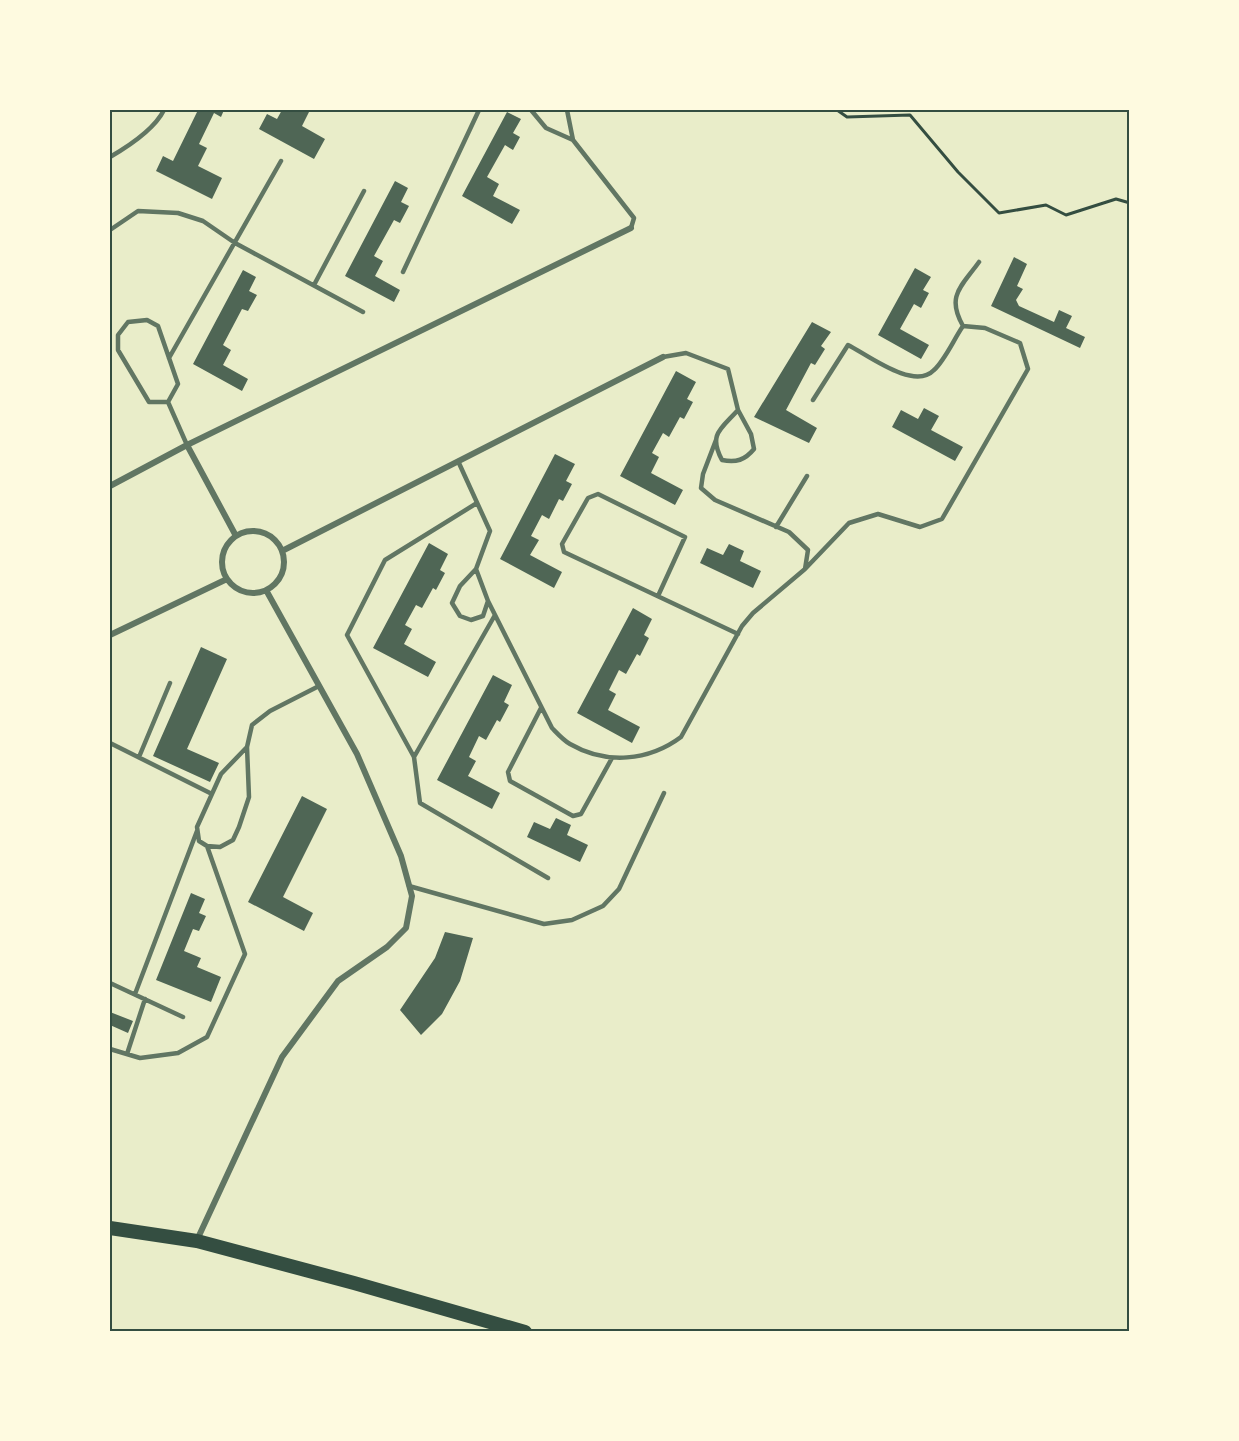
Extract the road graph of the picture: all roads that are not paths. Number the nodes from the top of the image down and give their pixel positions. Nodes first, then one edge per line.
1 (164, 110) edge
2 (479, 110) edge
3 (531, 110) edge
4 (567, 110) edge
5 (573, 140) junction
6 (110, 157) edge
7 (281, 161) dead end
8 (364, 191) dead end
9 (631, 228) joint
10 (110, 230) edge
11 (234, 243) junction
12 (979, 262) dead end
13 (403, 272) dead end
14 (314, 285) junction
15 (363, 312) dead end
16 (963, 326) junction
17 (663, 357) joint
18 (170, 358) junction
19 (813, 400) dead end
20 (168, 402) junction
21 (738, 410) junction
22 (716, 440) junction
23 (187, 445) junction
24 (458, 461) junction
25 (807, 476) dead end
26 (110, 486) edge
27 (477, 503) junction
28 (776, 527) junction
29 (236, 536) junction
30 (282, 551) junction
31 (476, 568) junction
32 (805, 569) junction
33 (227, 579) junction
34 (266, 590) junction
35 (658, 596) junction
36 (488, 601) junction
37 (495, 615) junction
38 (738, 634) junction
39 (110, 635) edge
40 (170, 683) dead end
41 (319, 686) junction
42 (541, 708) junction
43 (110, 743) edge
44 (247, 747) junction
45 (139, 757) junction
46 (414, 757) junction
47 (612, 758) junction
48 (664, 793) dead end
49 (212, 794) junction
50 (198, 829) junction
51 (207, 846) junction
52 (548, 878) dead end
53 (409, 886) junction
54 (110, 983) edge
55 (135, 994) junction
56 (145, 999) junction
57 (183, 1017) dead end
58 (110, 1048) edge
59 (127, 1054) junction
60 (110, 1228) edge
61 (197, 1241) junction
62 (525, 1332) edge

1 - 6 lane
2 - 13 lane
3 - 5 lane
4 - 5 lane
5 - 9 lane
7 - 11 lane
8 - 14 lane
9 - 23 street
10 - 11 lane
11 - 14 lane
11 - 18 lane
12 - 16 lane
14 - 15 lane
16 - 19 lane
16 - 32 lane
17 - 21 lane
17 - 24 street
18 - 20 lane
18 - 20 lane
20 - 23 lane
21 - 22 lane
21 - 22 lane
22 - 28 lane
23 - 26 street
23 - 29 street
24 - 27 lane
24 - 30 street
25 - 28 lane
27 - 31 lane
27 - 46 lane
28 - 32 lane
29 - 30 street
29 - 33 street
30 - 34 street
31 - 36 lane
31 - 36 lane
32 - 38 lane
33 - 34 street
33 - 39 street
34 - 41 street
35 - 35 lane
35 - 38 lane
36 - 37 lane
37 - 42 lane
37 - 46 lane
38 - 47 lane
40 - 45 lane
41 - 44 lane
41 - 53 street
42 - 47 lane
42 - 47 lane
43 - 45 lane
44 - 49 lane
44 - 51 lane
45 - 49 lane
46 - 52 lane
48 - 53 lane
49 - 50 lane
50 - 51 lane
50 - 55 lane
51 - 59 lane
53 - 61 street
54 - 55 lane
55 - 56 lane
56 - 57 lane
56 - 59 lane
58 - 59 lane
60 - 61 main road
61 - 62 main road

